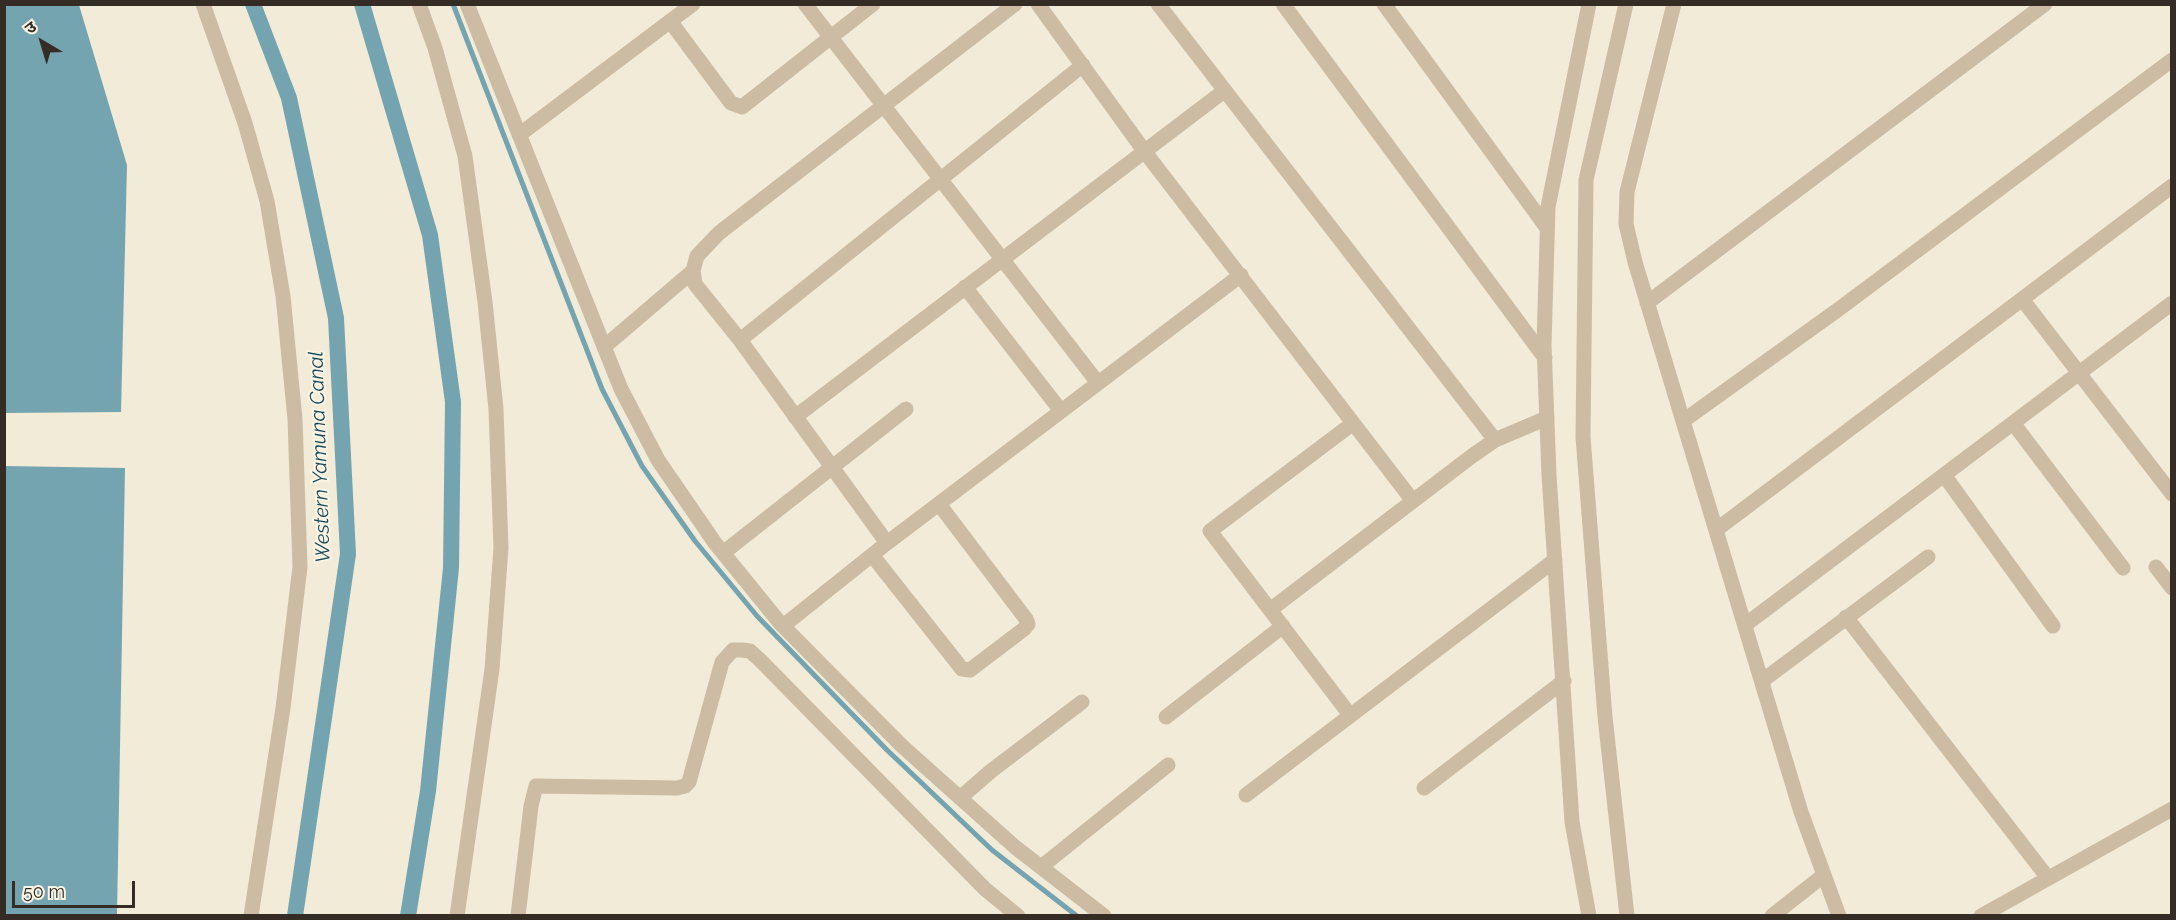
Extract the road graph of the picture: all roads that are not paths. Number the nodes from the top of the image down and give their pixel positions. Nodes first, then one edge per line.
1 (203, 4) edge
2 (419, 4) edge
3 (467, 4) edge
4 (693, 4) edge
5 (805, 4) edge
6 (873, 4) edge
7 (1015, 4) edge
8 (1038, 4) edge
9 (1158, 4) edge
10 (1283, 4) edge
11 (1384, 4) edge
12 (1589, 4) edge
13 (1626, 4) edge
14 (1674, 4) edge
15 (2045, 4) edge
16 (673, 14) edge
17 (831, 38) junction
18 (2172, 60) edge
19 (1083, 65) junction
20 (1224, 91) junction
21 (884, 104) junction
22 (519, 135) junction
23 (1145, 152) junction
24 (941, 180) junction
25 (2172, 186) edge
26 (1547, 228) junction
27 (1001, 260) junction
28 (693, 271) junction
29 (1240, 276) junction
30 (965, 287) junction
31 (2022, 299) junction
32 (1647, 303) junction
33 (2172, 303) edge
34 (740, 340) junction
35 (604, 347) junction
36 (1545, 358) junction
37 (2077, 374) junction
38 (1098, 383) junction
39 (906, 409) dead end
40 (1061, 411) junction
41 (795, 417) junction
42 (1547, 418) junction
43 (1683, 421) junction
44 (2013, 423) junction
45 (1352, 424) junction
46 (1495, 440) junction
47 (833, 465) junction
48 (1944, 476) junction
49 (2172, 494) edge
50 (1413, 501) junction
51 (939, 504) junction
52 (1716, 530) junction
53 (887, 543) junction
54 (723, 553) junction
55 (872, 555) junction
56 (1928, 557) dead end
57 (1555, 560) junction
58 (2156, 567) dead end
59 (2123, 568) dead end
60 (2172, 588) edge
61 (1270, 610) junction
62 (1846, 617) junction
63 (1745, 625) junction
64 (783, 626) junction
65 (2054, 626) dead end
66 (1283, 627) junction
67 (1563, 681) junction
68 (1762, 681) junction
69 (1082, 702) dead end
70 (1350, 715) junction
71 (1166, 717) dead end
72 (1168, 765) dead end
73 (1424, 788) dead end
74 (1246, 795) dead end
75 (960, 798) junction
76 (2172, 809) edge
77 (1041, 867) junction
78 (1824, 875) junction
79 (2048, 878) junction
80 (251, 915) edge
81 (457, 915) edge
82 (518, 915) edge
83 (1018, 915) edge
84 (1104, 915) edge
85 (1589, 915) edge
86 (1627, 915) edge
87 (1772, 915) edge
88 (1839, 915) edge
89 (1981, 915) edge

1 - 80 street
2 - 81 street
3 - 22 street
4 - 16 street
5 - 17 street
6 - 17 street
7 - 21 street
8 - 19 street
9 - 20 street
10 - 36 street
11 - 26 street
12 - 26 street
13 - 86 street
14 - 32 street
15 - 32 street
16 - 17 street
16 - 22 street
17 - 21 street
18 - 43 street
19 - 23 street
19 - 24 street
20 - 23 street
20 - 46 street
21 - 24 street
21 - 28 street
22 - 35 street
23 - 27 street
23 - 29 street
24 - 27 street
24 - 34 street
25 - 31 street
26 - 36 street
27 - 30 street
27 - 38 street
28 - 34 street
28 - 35 street
29 - 38 street
29 - 45 street
30 - 40 street
30 - 41 street
31 - 37 street
31 - 52 street
32 - 43 street
33 - 37 street
34 - 41 street
35 - 54 street
36 - 42 street
37 - 44 street
37 - 49 street
38 - 40 street
39 - 47 street
40 - 51 street
41 - 47 street
42 - 46 street
42 - 57 street
43 - 52 street
44 - 48 street
44 - 59 street
45 - 50 street
45 - 61 street
46 - 50 street
47 - 53 street
47 - 54 street
48 - 63 street
48 - 65 street
50 - 61 street
51 - 53 street
51 - 55 street
52 - 63 street
53 - 55 street
54 - 64 street
55 - 64 street
56 - 62 street
57 - 67 street
57 - 70 street
58 - 60 street
61 - 66 street
62 - 68 street
62 - 79 street
63 - 68 street
64 - 75 street
66 - 70 street
66 - 71 street
67 - 73 street
67 - 85 street
68 - 78 street
69 - 75 street
70 - 74 street
72 - 77 street
75 - 77 street
76 - 79 street
77 - 84 street
78 - 87 street
78 - 88 street
79 - 89 street
82 - 83 street

